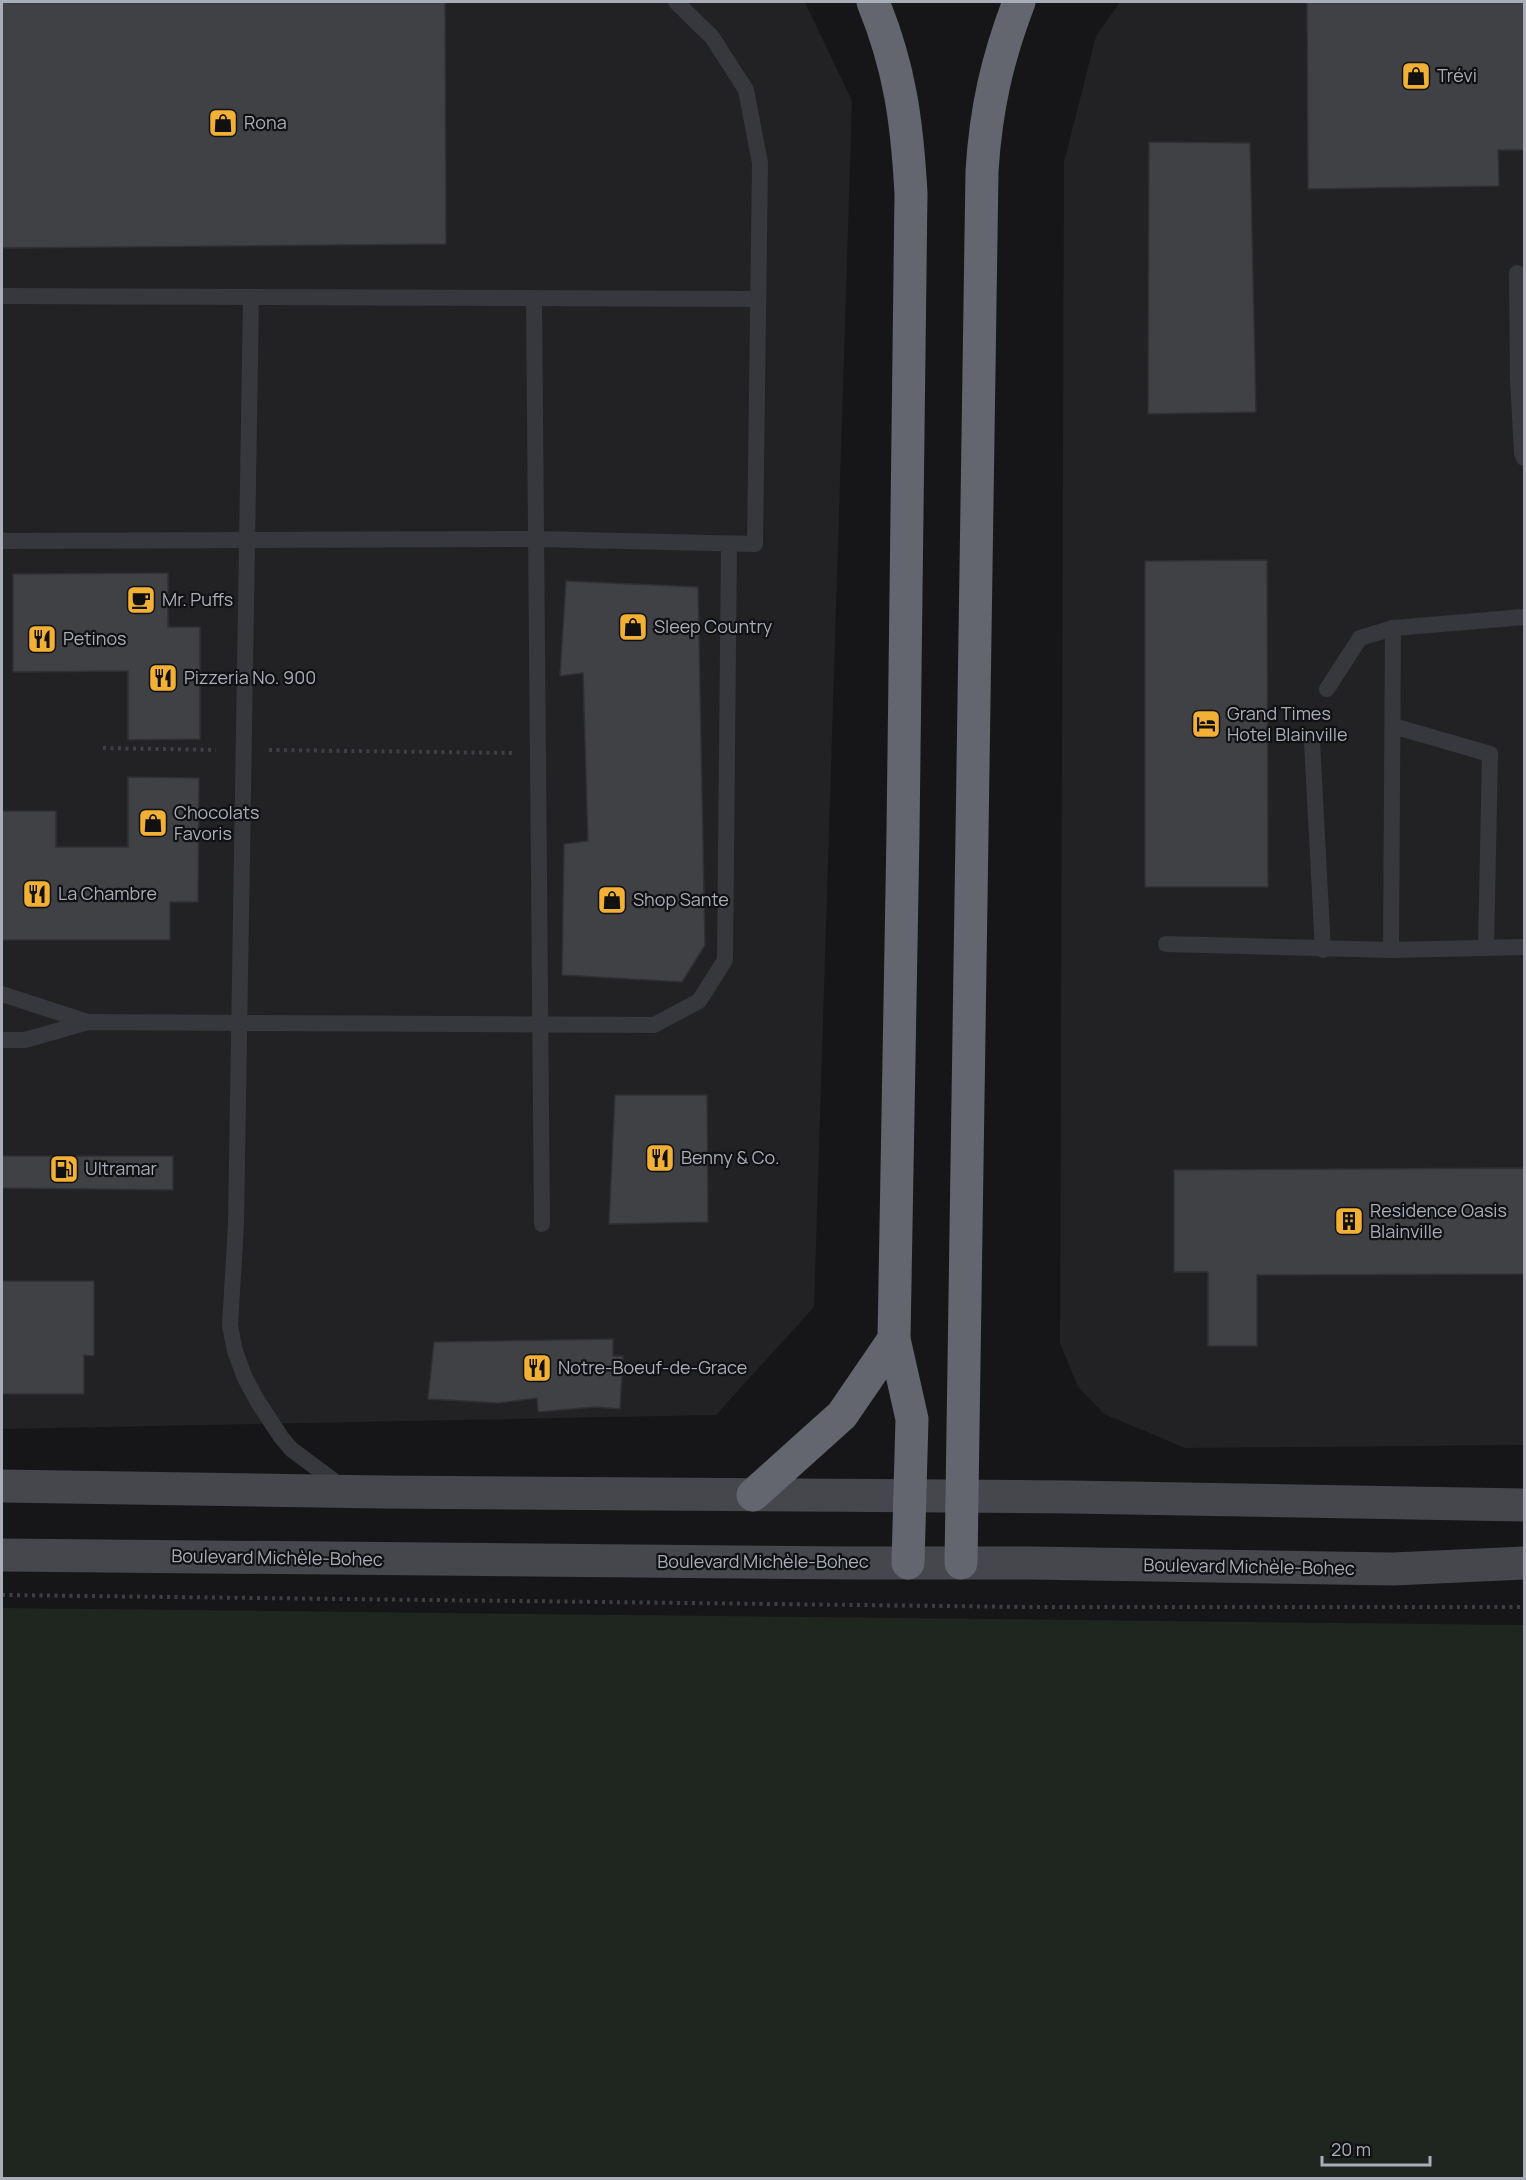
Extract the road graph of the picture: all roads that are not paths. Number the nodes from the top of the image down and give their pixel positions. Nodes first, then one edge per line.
1 (676, 2) edge
2 (873, 2) edge
3 (1019, 2) edge
4 (1517, 273) dead end
5 (2, 296) edge
6 (251, 297) junction
7 (534, 298) junction
8 (758, 299) junction
9 (1524, 458) edge
10 (536, 539) junction
11 (2, 540) edge
12 (246, 540) junction
13 (729, 543) junction
14 (1524, 617) edge
15 (1393, 628) junction
16 (1327, 689) dead end
17 (1393, 726) junction
18 (1312, 742) dead end
19 (1166, 944) dead end
20 (1524, 947) edge
21 (1486, 948) junction
22 (1323, 950) junction
23 (1392, 950) junction
24 (2, 994) edge
25 (88, 1022) junction
26 (240, 1023) junction
27 (540, 1024) junction
28 (2, 1040) edge
29 (542, 1224) dead end
30 (894, 1339) junction
31 (2, 1485) edge
32 (348, 1491) junction
33 (753, 1495) junction
34 (961, 1497) junction
35 (911, 1498) junction
36 (1524, 1505) edge
37 (2, 1555) edge
38 (908, 1563) junction
39 (961, 1563) junction
40 (1524, 1563) edge

1 - 8 lane
2 - 30 highway
3 - 34 highway
4 - 9 lane
5 - 6 lane
6 - 7 lane
6 - 12 lane
7 - 8 lane
7 - 10 lane
8 - 13 lane
10 - 12 lane
10 - 13 lane
10 - 27 lane
11 - 12 lane
12 - 26 lane
13 - 27 lane
14 - 15 lane
15 - 16 lane
15 - 17 lane
17 - 21 lane
17 - 23 lane
18 - 22 lane
19 - 22 lane
20 - 21 lane
21 - 23 lane
22 - 23 lane
24 - 25 lane
25 - 26 lane
25 - 28 lane
26 - 27 lane
26 - 32 lane
27 - 29 lane
30 - 33 highway
30 - 35 highway
31 - 32 street
32 - 33 street
33 - 35 street
34 - 35 street
34 - 36 street
34 - 39 highway
35 - 38 highway
37 - 38 street, Boulevard Michèle-Bohec
38 - 39 street, Boulevard Michèle-Bohec
39 - 40 street, Boulevard Michèle-Bohec

